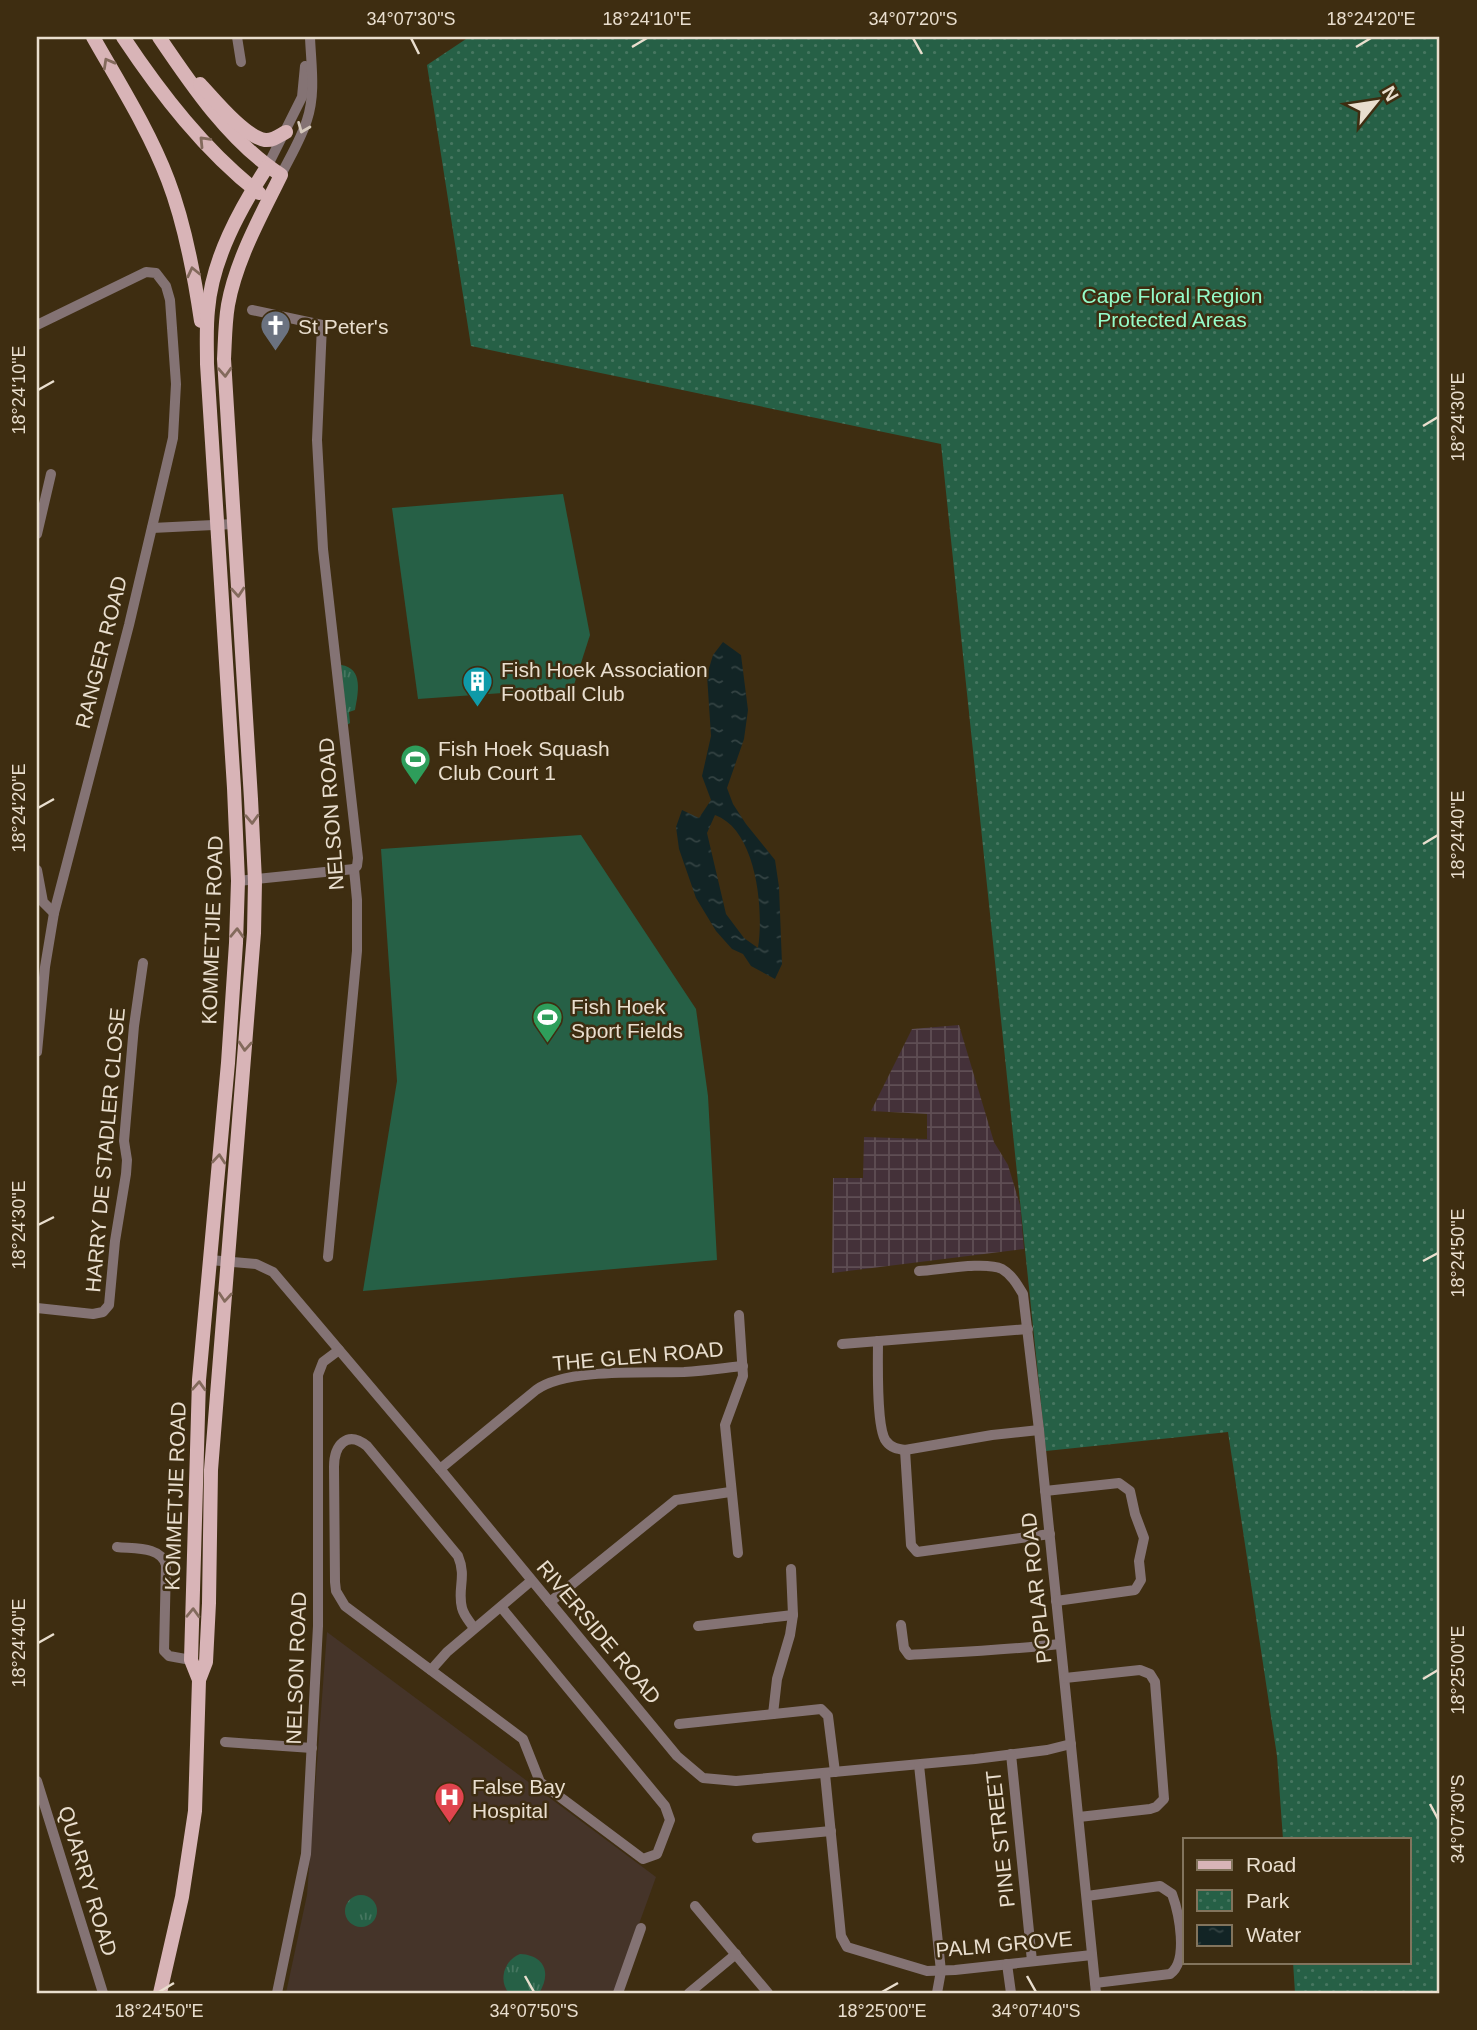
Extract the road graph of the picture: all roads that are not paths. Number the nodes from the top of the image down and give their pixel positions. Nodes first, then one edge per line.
1 (93, 37) edge
2 (123, 37) edge
3 (159, 37) edge
4 (237, 37) edge
5 (305, 37) edge
6 (310, 37) edge
7 (176, 62) junction
8 (241, 62) dead end
9 (286, 132) junction
10 (267, 167) junction
11 (281, 175) junction
12 (253, 189) junction
13 (268, 200) junction
14 (252, 310) dead end
15 (37, 325) edge
16 (207, 364) junction
17 (51, 474) dead end
18 (234, 524) junction
19 (217, 525) junction
20 (152, 528) junction
21 (37, 534) edge
22 (354, 869) junction
23 (37, 870) edge
24 (237, 881) junction
25 (255, 881) junction
26 (54, 913) junction
27 (143, 963) dead end
28 (41, 967) edge
29 (37, 1052) edge
30 (328, 1257) dead end
31 (210, 1260) junction
32 (229, 1261) junction
33 (919, 1271) dead end
34 (37, 1308) edge
35 (739, 1315) dead end
36 (1028, 1329) junction
37 (878, 1341) junction
38 (842, 1345) dead end
39 (339, 1350) junction
40 (744, 1366) junction
41 (1039, 1430) junction
42 (905, 1450) junction
43 (440, 1469) junction
44 (1045, 1491) junction
45 (730, 1492) junction
46 (1050, 1534) junction
47 (117, 1547) dead end
48 (738, 1553) dead end
49 (791, 1569) dead end
50 (531, 1581) junction
51 (1056, 1601) junction
52 (550, 1602) junction
53 (501, 1607) junction
54 (793, 1615) junction
55 (901, 1625) dead end
56 (698, 1626) dead end
57 (474, 1628) junction
58 (1060, 1644) junction
59 (191, 1660) junction
60 (431, 1670) junction
61 (1065, 1678) junction
62 (199, 1680) junction
63 (773, 1714) junction
64 (679, 1724) dead end
65 (225, 1742) dead end
66 (1071, 1744) junction
67 (312, 1748) junction
68 (1011, 1754) junction
69 (919, 1765) junction
70 (830, 1773) junction
71 (37, 1781) edge
72 (1079, 1817) junction
73 (831, 1831) junction
74 (757, 1838) dead end
75 (1087, 1896) junction
76 (695, 1906) dead end
77 (641, 1928) dead end
78 (736, 1954) junction
79 (1092, 1955) junction
80 (1032, 1961) junction
81 (1007, 1964) junction
82 (941, 1970) junction
83 (1096, 1988) edge
84 (103, 1993) edge
85 (160, 1993) edge
86 (278, 1993) edge
87 (618, 1993) edge
88 (689, 1993) edge
89 (768, 1993) edge
90 (937, 1993) edge
91 (1011, 1993) edge

16 -> 1 main road
12 -> 2 main road
3 - 7 main road
4 - 8 street
5 - 9 street
6 -> 11 street
7 - 9 main road
7 - 10 main road
9 - 10 street
10 - 11 main road
10 - 12 main road, KOMMETJIE ROAD
11 - 13 main road, KOMMETJIE ROAD
12 - 13 main road
12 - 16 main road, KOMMETJIE ROAD
13 -> 18 main road, KOMMETJIE ROAD
14 - 22 street, NELSON ROAD
15 - 20 street, RANGER ROAD
16 - 19 main road, KOMMETJIE ROAD
17 - 21 street
18 - 19 street
18 -> 25 main road, KOMMETJIE ROAD
19 - 20 street
19 - 24 main road, KOMMETJIE ROAD
20 - 26 street, RANGER ROAD
22 - 25 street
22 - 30 street, NELSON ROAD
23 - 26 street
24 - 25 street
31 -> 24 main road, KOMMETJIE ROAD
25 -> 32 main road, KOMMETJIE ROAD
26 - 28 street, RANGER ROAD
27 - 34 street, HARRY DE STADLER CLOSE
28 - 29 street, RANGER ROAD
31 - 32 street, RIVERSIDE ROAD
59 -> 31 main road, KOMMETJIE ROAD
32 - 39 street, RIVERSIDE ROAD
32 -> 62 main road, KOMMETJIE ROAD
33 - 36 street, POPLAR ROAD
35 - 40 street
36 - 37 street
36 - 41 street, POPLAR ROAD
37 - 38 street
37 - 42 street
39 - 43 street, RIVERSIDE ROAD
39 - 67 street, NELSON ROAD
40 - 43 street, THE GLEN ROAD
40 - 45 street
41 - 42 street
41 - 44 street, POPLAR ROAD
42 - 46 street
43 - 50 street, RIVERSIDE ROAD
44 - 46 street, POPLAR ROAD
44 - 51 street
45 - 48 street
45 - 52 street
46 - 51 street, POPLAR ROAD
47 - 59 street
49 - 54 street
50 - 52 street, RIVERSIDE ROAD
50 - 53 street
51 - 58 street, POPLAR ROAD
52 - 70 street, RIVERSIDE ROAD
53 - 57 street
53 - 60 street
54 - 56 street
54 - 63 street
55 - 58 street
57 - 60 street
57 - 60 street
58 - 61 street, POPLAR ROAD
59 - 62 main road, KOMMETJIE ROAD
61 - 66 street, POPLAR ROAD
61 - 72 street
62 - 85 main road, KOMMETJIE ROAD
63 - 64 street
63 - 70 street, PALM GROVE
65 - 67 street
66 - 68 street, RIVERSIDE ROAD
66 - 72 street, POPLAR ROAD
67 - 86 street, NELSON ROAD
68 - 69 street, RIVERSIDE ROAD
68 - 80 street, PINE STREET
69 - 70 street, RIVERSIDE ROAD
69 - 82 street
70 - 73 street, PALM GROVE
71 - 84 street, QUARRY ROAD
72 - 75 street, POPLAR ROAD
73 - 74 street
73 - 82 street, PALM GROVE
75 - 79 street, POPLAR ROAD
75 - 83 street
76 - 78 street
77 - 87 street
78 - 88 street
78 - 89 street
79 - 80 street, PALM GROVE
79 - 83 street, POPLAR ROAD
80 - 81 street, PALM GROVE
81 - 82 street, PALM GROVE
81 - 91 street
82 - 90 street

